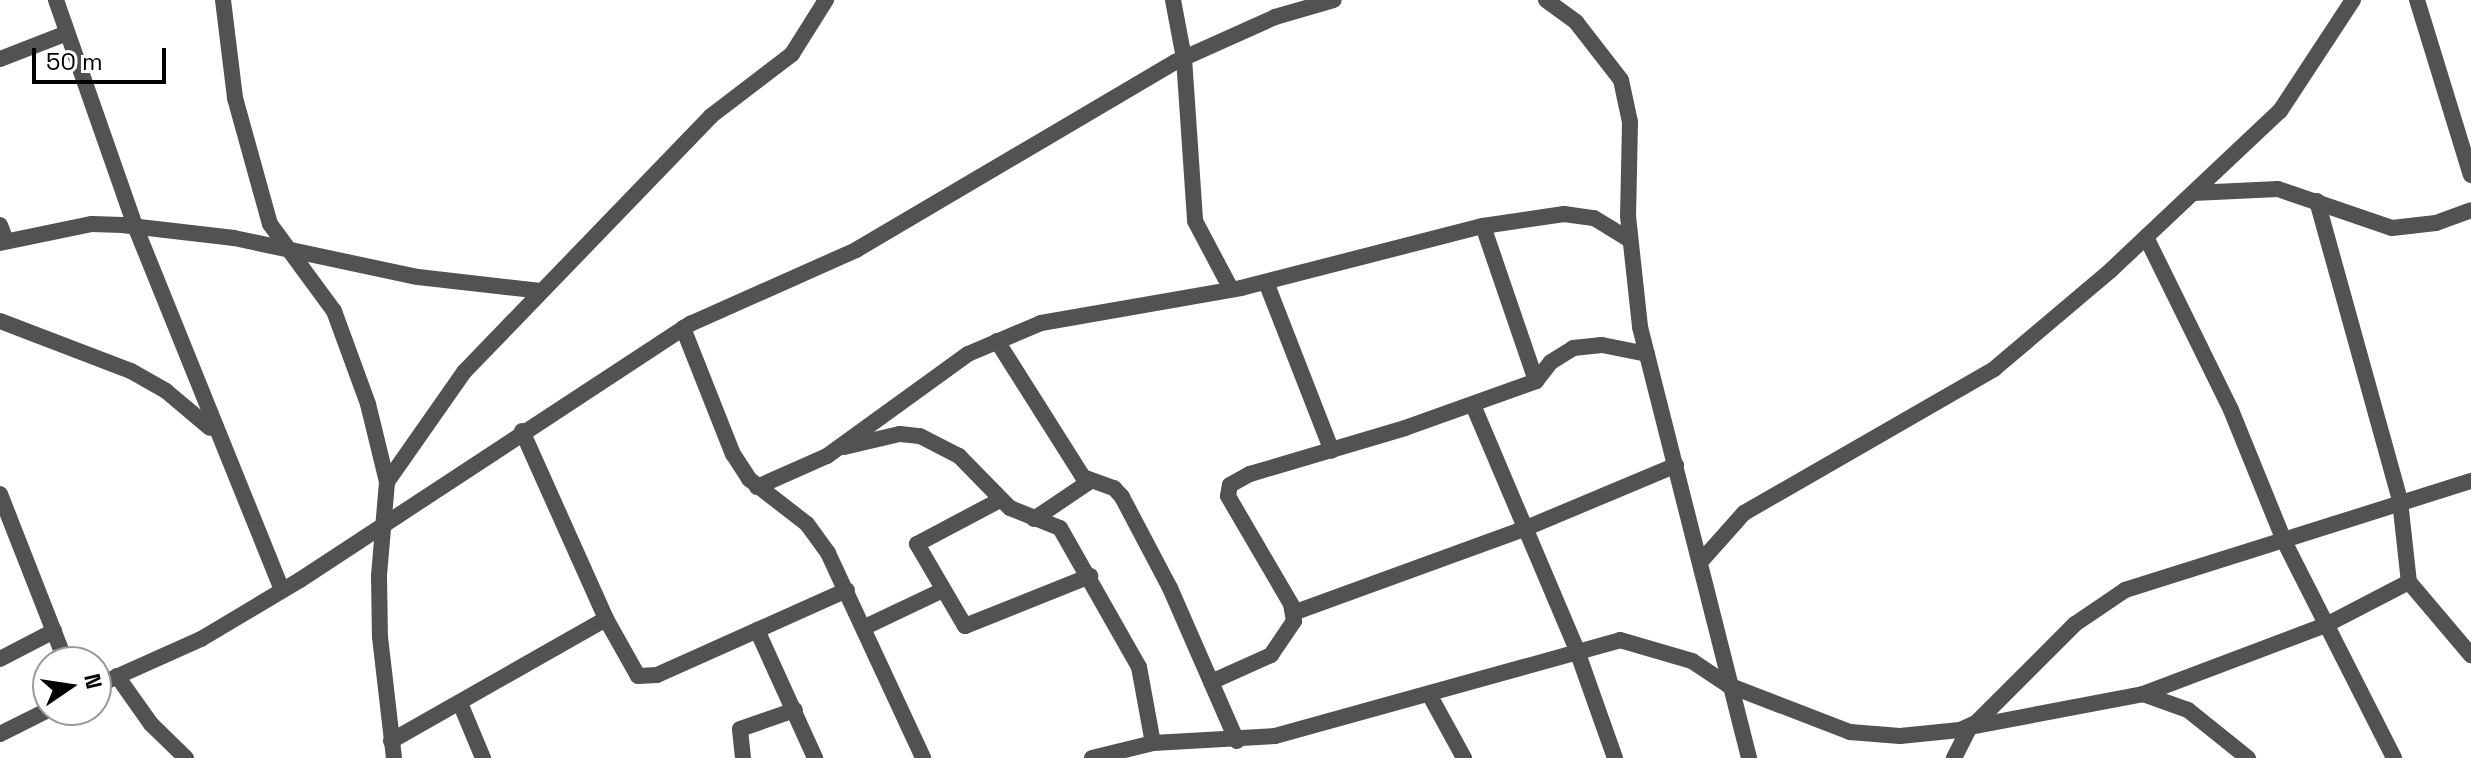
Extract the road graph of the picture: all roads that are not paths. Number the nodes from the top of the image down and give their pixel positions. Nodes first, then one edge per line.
1 (56, 0) edge
2 (223, 0) edge
3 (826, 0) edge
4 (1173, 0) edge
5 (1334, 0) edge
6 (1546, 0) edge
7 (2353, 0) edge
8 (2417, 0) edge
9 (67, 33) junction
10 (1184, 58) junction
11 (0, 59) edge
12 (2471, 175) edge
13 (2193, 193) junction
14 (2317, 201) junction
15 (2471, 210) edge
16 (0, 225) edge
17 (135, 226) junction
18 (1483, 226) junction
19 (2146, 237) junction
20 (1630, 240) junction
21 (3, 242) edge
22 (289, 252) junction
23 (1266, 282) junction
24 (1231, 289) junction
25 (540, 291) junction
26 (0, 321) edge
27 (683, 328) junction
28 (997, 341) junction
29 (1647, 354) junction
30 (1536, 381) junction
31 (1473, 405) junction
32 (522, 431) junction
33 (216, 434) junction
34 (837, 449) junction
35 (1332, 451) junction
36 (1676, 465) junction
37 (2471, 481) edge
38 (387, 482) junction
39 (1089, 482) junction
40 (757, 487) junction
41 (0, 494) edge
42 (1000, 500) junction
43 (2400, 501) junction
44 (1034, 519) junction
45 (383, 525) junction
46 (1524, 529) junction
47 (2285, 543) junction
48 (1703, 559) junction
49 (1090, 576) junction
50 (2409, 582) junction
51 (282, 590) junction
52 (847, 590) junction
53 (943, 590) junction
54 (1293, 613) junction
55 (606, 619) junction
56 (2326, 625) junction
57 (865, 627) junction
58 (757, 630) junction
59 (54, 631) junction
60 (60, 646) edge
61 (1576, 648) junction
62 (2471, 655) edge
63 (0, 659) edge
64 (117, 676) junction
65 (112, 678) edge
66 (1211, 682) junction
67 (1728, 685) junction
68 (1429, 694) junction
69 (2143, 694) junction
70 (460, 703) junction
71 (795, 710) junction
72 (32, 718) edge
73 (1970, 727) junction
74 (0, 734) edge
75 (1237, 741) junction
76 (1153, 743) junction
77 (392, 750) edge
78 (186, 758) edge
79 (483, 758) edge
80 (743, 758) edge
81 (815, 758) edge
82 (923, 758) edge
83 (1092, 758) edge
84 (1464, 758) edge
85 (1615, 758) edge
86 (1749, 758) edge
87 (1954, 758) edge
88 (2248, 758) edge
89 (2394, 758) edge

1 - 9 street
2 - 22 street
3 - 25 street
4 - 10 street
5 - 10 street
6 - 20 street
7 - 13 street
8 - 12 street
9 - 11 street
9 - 17 street
10 - 24 street
10 - 27 street
13 - 14 street
13 - 19 street
14 - 15 street
14 - 43 street
16 - 21 street
17 - 21 street
17 - 22 street
17 - 33 street
18 - 20 street
18 - 23 street
18 - 30 street
19 - 47 street
19 - 48 street
20 - 29 street
22 - 25 street
22 - 38 street
23 - 24 street
23 - 35 street
24 - 28 street
25 - 38 street
26 - 33 street
27 - 32 street
27 - 40 street
28 - 34 street
28 - 39 street
29 - 30 street
29 - 36 street
30 - 31 street
31 - 35 street
31 - 46 street
32 - 45 street
32 - 55 street
33 - 51 street
34 - 40 street
34 - 42 street
35 - 54 street
36 - 46 street
36 - 48 street
37 - 43 street
38 - 45 street
39 - 44 street
39 - 66 street
40 - 52 street
41 - 59 street
42 - 44 street
42 - 53 street
43 - 47 street
43 - 50 street
44 - 49 street
45 - 51 street
45 - 77 street
46 - 54 street
46 - 61 street
47 - 56 street
47 - 73 street
48 - 67 street
49 - 53 street
49 - 76 street
50 - 56 street
50 - 62 street
51 - 64 street
52 - 57 street
52 - 58 street
53 - 57 street
54 - 66 street
55 - 58 street
55 - 70 street
56 - 69 street
56 - 89 street
57 - 82 street
58 - 71 street
59 - 60 street
59 - 63 street
61 - 67 street
61 - 68 street
61 - 85 street
64 - 65 street
64 - 78 street
66 - 75 street
67 - 73 street
67 - 86 street
68 - 75 street
68 - 84 street
69 - 73 street
69 - 88 street
70 - 77 street
70 - 79 street
71 - 80 street
71 - 81 street
72 - 74 street
73 - 87 street
75 - 76 street
76 - 83 street

